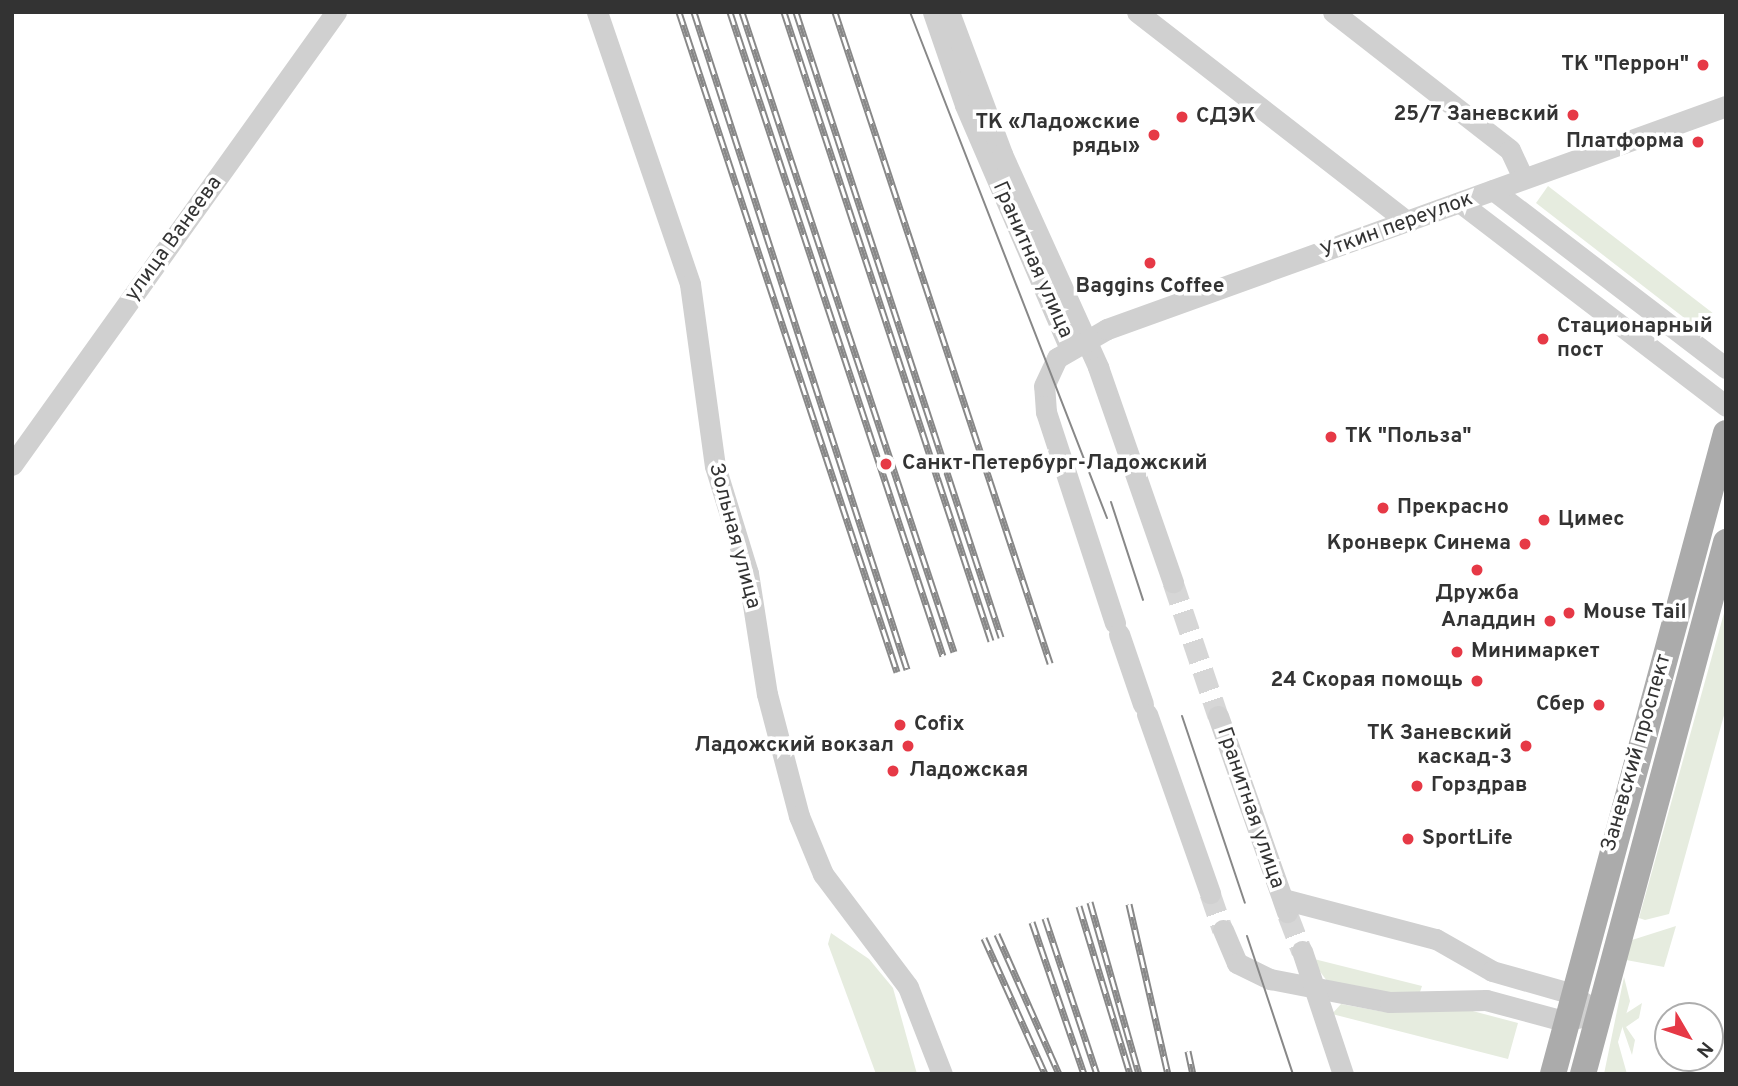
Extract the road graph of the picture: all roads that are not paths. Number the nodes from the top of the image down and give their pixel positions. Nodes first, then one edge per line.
1 (336, 12) edge
2 (597, 12) edge
3 (933, 12) edge
4 (949, 12) edge
5 (1137, 12) edge
6 (1333, 12) edge
7 (1726, 106) edge
8 (1523, 178) junction
9 (1493, 190) junction
10 (1462, 204) junction
11 (1408, 222) junction
12 (1077, 344) junction
13 (1726, 368) edge
14 (1726, 406) edge
15 (1726, 433) edge
16 (12, 465) edge
17 (1726, 542) edge
18 (1172, 582) tunnel mouth
19 (1219, 716) tunnel mouth
20 (1210, 893) tunnel mouth
21 (1223, 930) tunnel mouth
22 (1303, 951) tunnel mouth
23 (1316, 989) junction
24 (1570, 993) junction
25 (1598, 1013) junction
26 (1564, 1021) junction
27 (942, 1074) edge
28 (1343, 1074) edge
29 (1553, 1074) edge
30 (1583, 1074) edge

1 - 16 street, улица Ванеева
2 - 27 street, Зольная улица
3 - 12 street, Гранитная улица
4 - 12 street, Гранитная улица
5 - 11 street
6 - 8 street
7 - 8 street, Уткин переулок
8 - 9 street, Уткин переулок
9 - 10 street, Уткин переулок
9 - 13 street
10 - 11 street, Уткин переулок
10 - 14 street
11 - 12 street, Уткин переулок
12 - 18 street, Гранитная улица
12 - 20 street, Гранитная улица
15 - 24 main road, Заневский проспект
17 - 25 main road, Заневский проспект
19 - 24 street, Гранитная улица
21 - 23 street
22 - 23 street
23 - 26 street
23 - 28 street
24 - 25 street, Гранитная улица
24 - 26 main road, Заневский проспект
25 - 26 street
25 - 30 main road, Заневский проспект
26 - 29 main road, Заневский проспект

